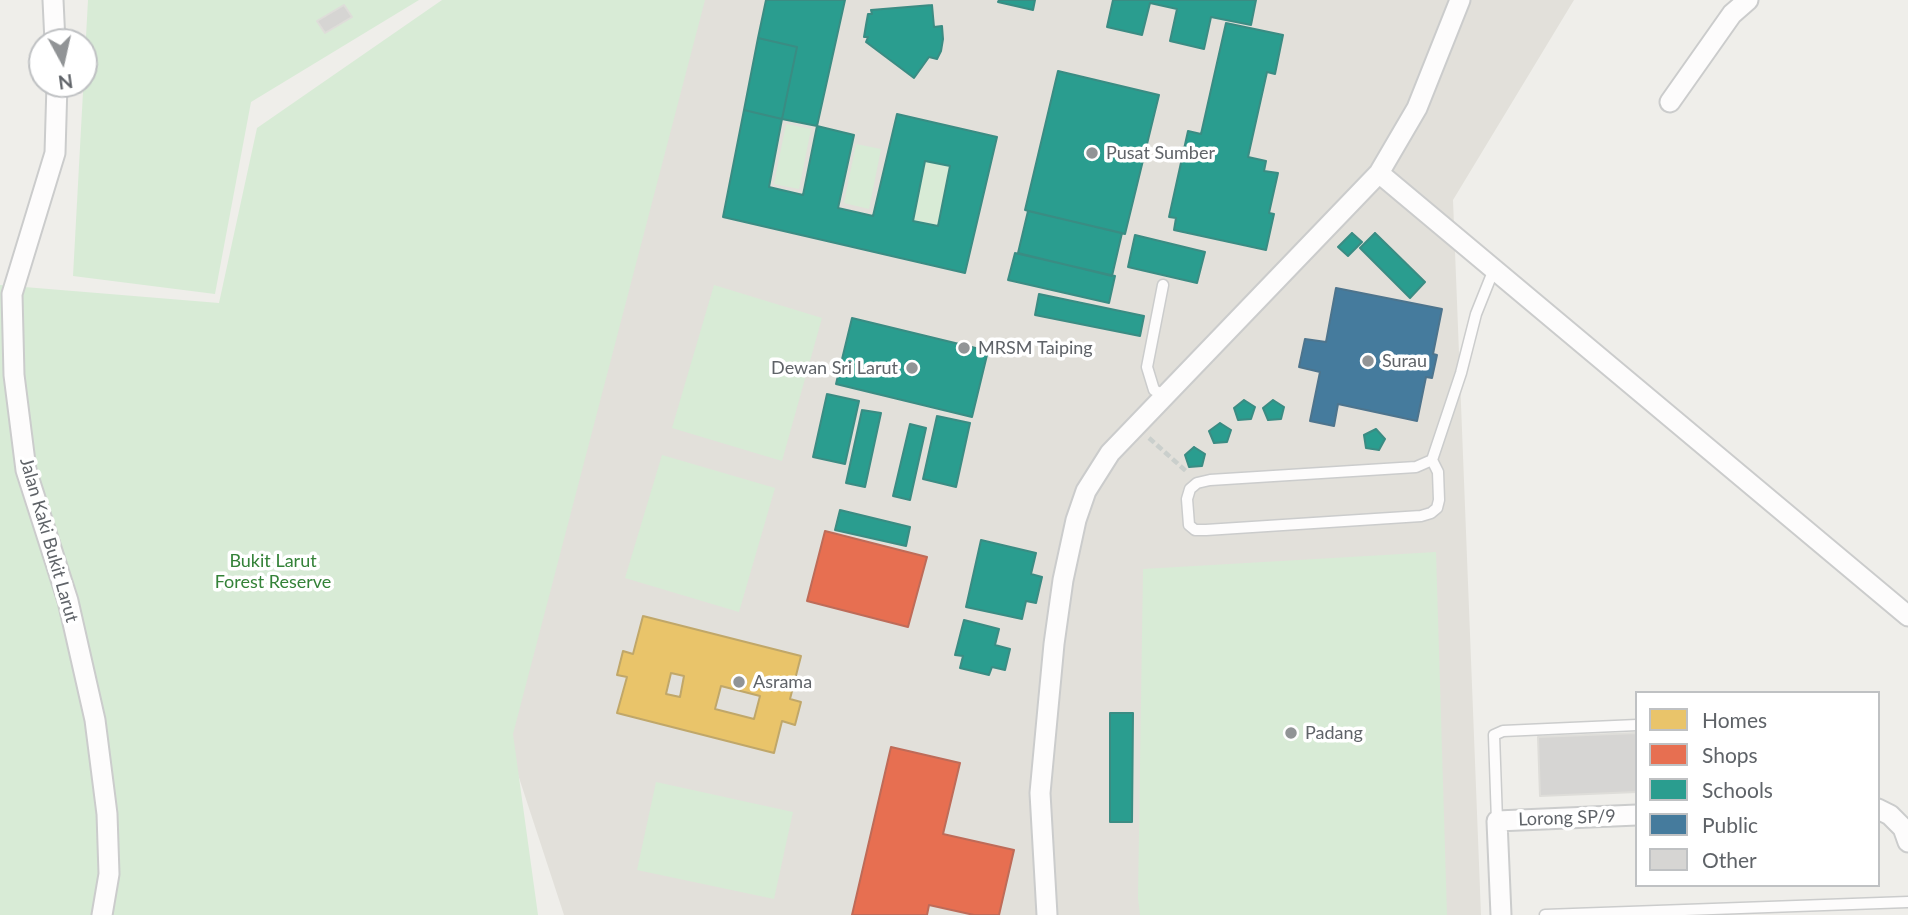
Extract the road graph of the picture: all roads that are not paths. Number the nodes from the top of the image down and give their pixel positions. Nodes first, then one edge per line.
1 (53, 0) edge
2 (1460, 0) edge
3 (1748, 0) edge
4 (54, 28) edge
5 (57, 98) edge
6 (1670, 102) dead end
7 (1379, 173) junction
8 (1494, 269) junction
9 (1163, 285) dead end
10 (1169, 391) junction
11 (1432, 460) junction
12 (1908, 616) edge
13 (1635, 725) edge
14 (1880, 810) edge
15 (1635, 815) edge
16 (1497, 821) junction
17 (1908, 842) edge
18 (1908, 902) edge
19 (102, 915) edge
20 (1047, 915) edge
21 (1501, 915) edge
22 (1545, 915) edge

1 - 4 street
2 - 7 street
3 - 6 street
5 - 19 street, Jalan Kaki Bukit Larut
7 - 8 street
7 - 10 street
8 - 11 lane
8 - 12 street
9 - 10 lane
10 - 20 street
11 - 11 lane
13 - 16 lane
14 - 17 street
15 - 16 street, Lorong SP/9
16 - 21 street
18 - 22 lane

